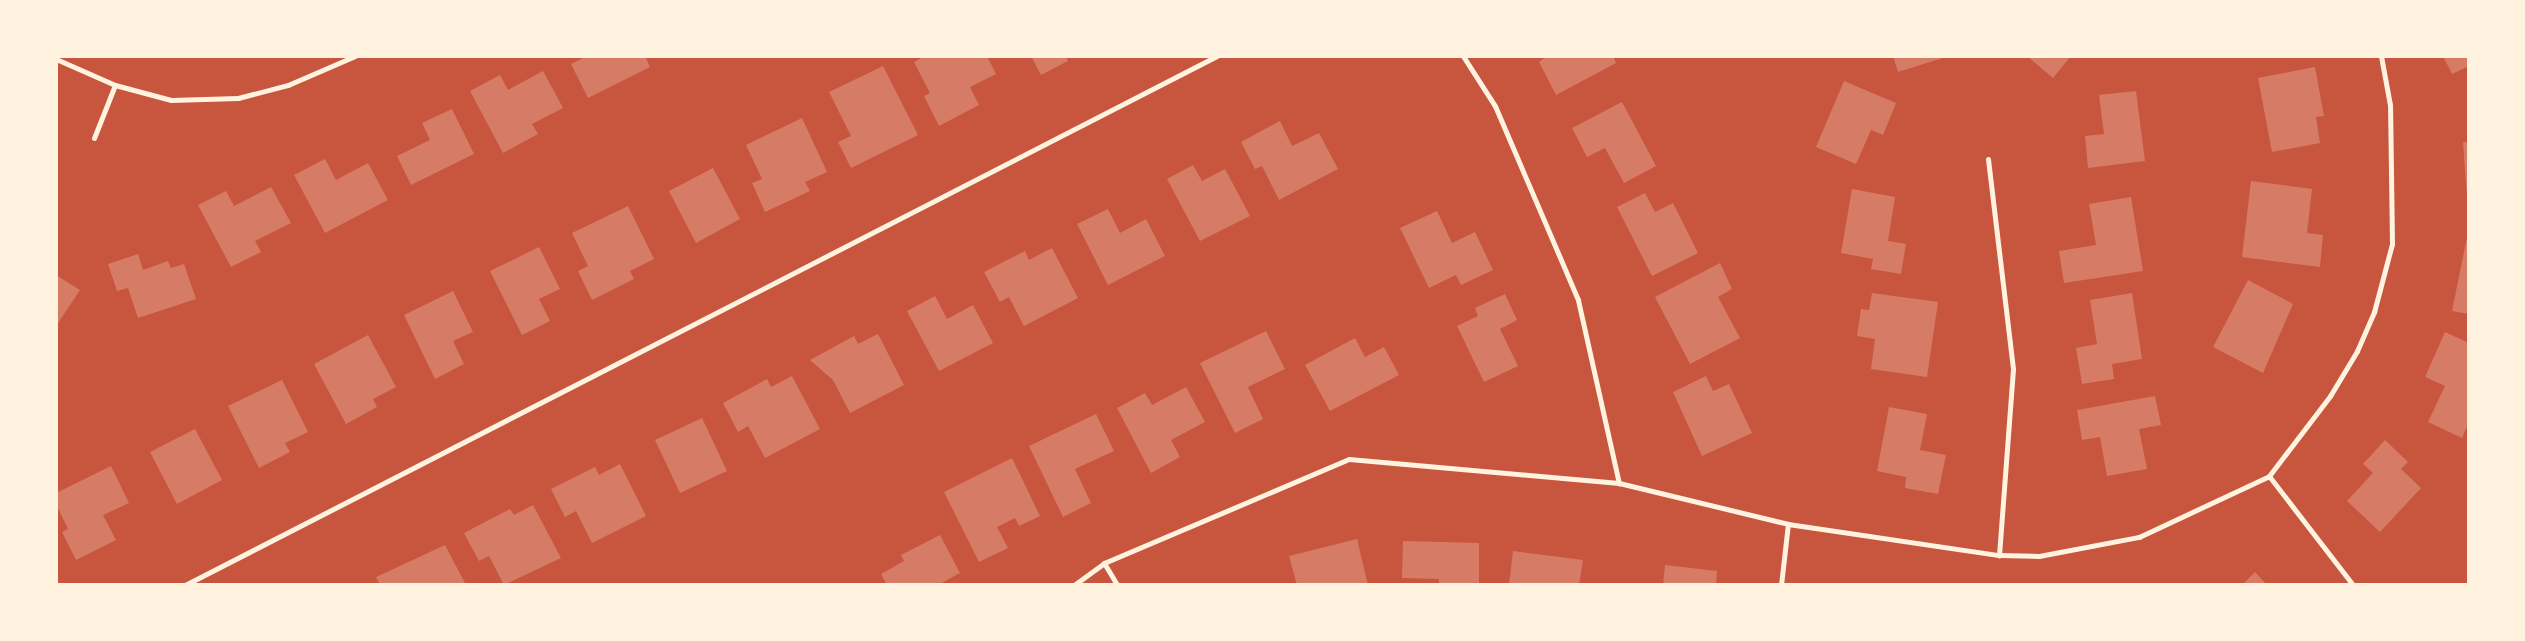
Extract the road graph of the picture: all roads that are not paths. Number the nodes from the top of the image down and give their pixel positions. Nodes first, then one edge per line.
1 (355, 56) edge
2 (1217, 56) edge
3 (1463, 56) edge
4 (2381, 56) edge
5 (56, 58) edge
6 (115, 85) junction
7 (94, 138) dead end
8 (1988, 159) dead end
9 (2269, 476) junction
10 (1619, 483) junction
11 (1788, 524) junction
12 (1999, 555) junction
13 (1104, 563) junction
14 (185, 585) edge
15 (1074, 585) edge
16 (1117, 585) edge
17 (1780, 585) edge
18 (2353, 585) edge

1 - 6 street
2 - 14 street
3 - 10 street
4 - 9 street
5 - 6 street
6 - 7 street
8 - 12 street
9 - 12 street
9 - 18 street
10 - 11 street
10 - 13 street
11 - 12 street
11 - 17 street
13 - 15 street
13 - 16 street

